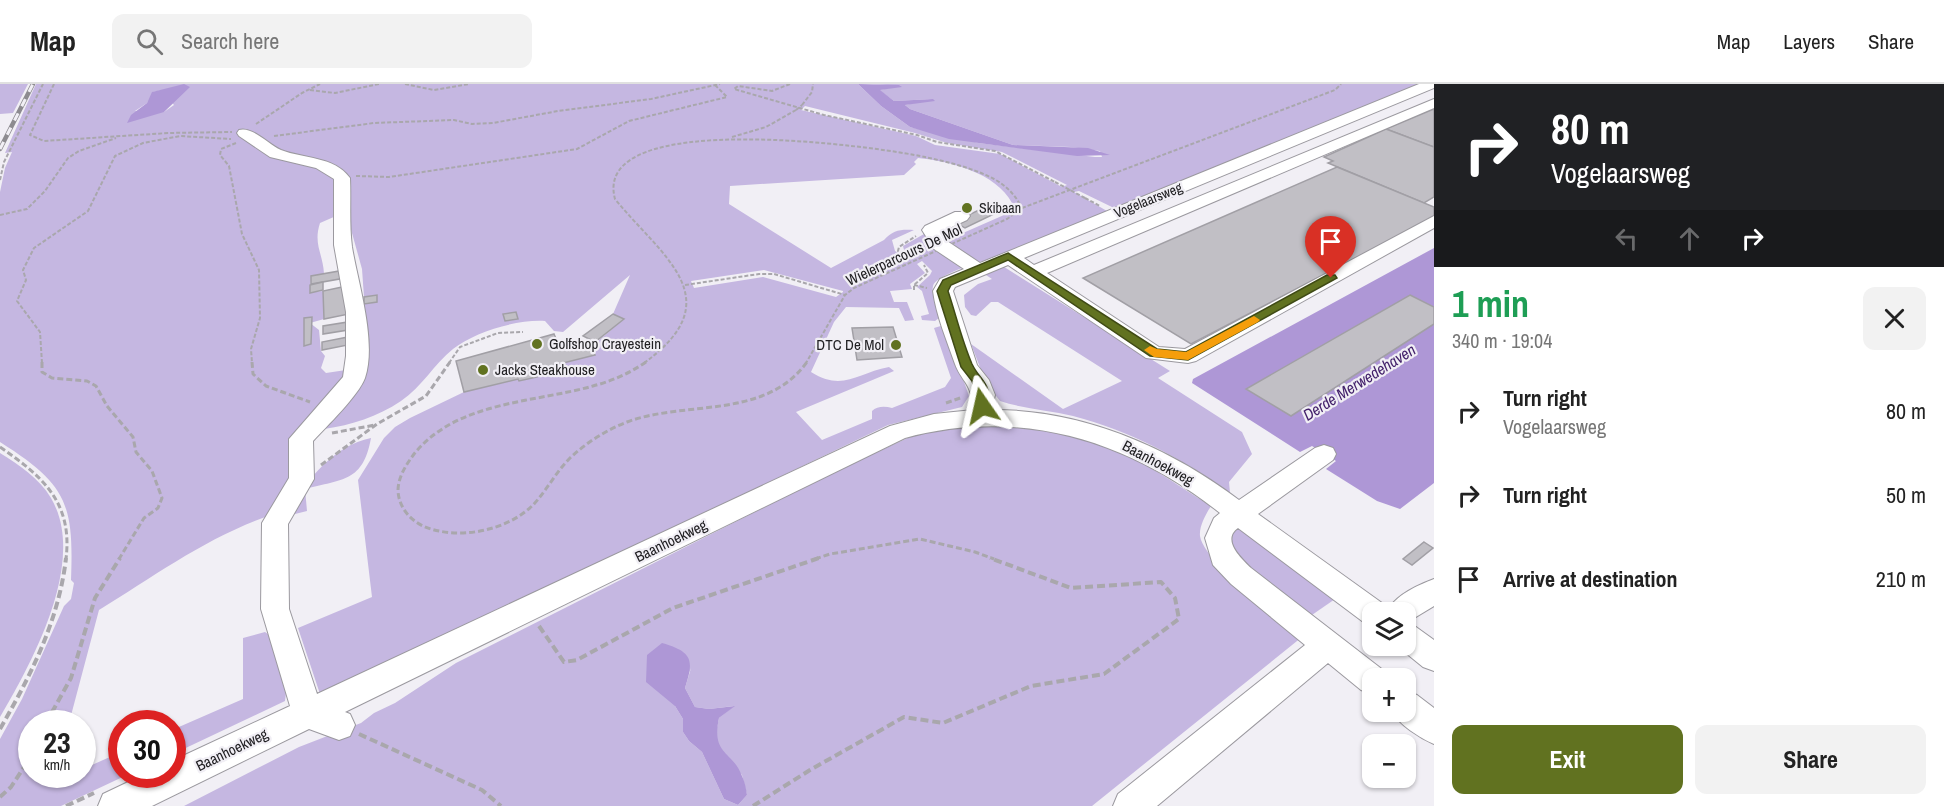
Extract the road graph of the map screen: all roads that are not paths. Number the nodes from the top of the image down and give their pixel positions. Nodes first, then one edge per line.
1 (1431, 84) edge
2 (1434, 103) edge
3 (247, 138) road end
4 (1238, 163) junction
5 (1263, 175) junction
6 (961, 216) dead end
7 (1434, 221) edge
8 (1008, 256) junction
9 (977, 269) junction
10 (1033, 272) junction
11 (984, 411) junction
12 (1324, 454) dead end
13 (1237, 513) junction
14 (1434, 591) edge
15 (1416, 602) edge
16 (1362, 605) edge
17 (1416, 644) edge
18 (1327, 645) junction
19 (1434, 657) edge
20 (1362, 672) edge
21 (308, 714) junction
22 (1416, 714) edge
23 (339, 724) road end
24 (1434, 728) edge
25 (115, 806) edge
26 (1130, 806) edge

1 - 4 street, Vogelaarsweg
2 - 5 street
3 - 21 street
4 - 5 street
4 - 8 street, Vogelaarsweg
5 - 10 street
6 - 9 street
7 - 10 street
8 - 9 street, Vogelaarsweg
8 - 10 street
9 - 11 street, Vogelaarsweg
11 - 13 street, Baanhoekweg
11 - 21 street, Baanhoekweg
12 - 13 street
13 - 16 street, Baanhoekweg
13 - 18 street
14 - 15 street
17 - 19 street
18 - 20 street
18 - 26 street
21 - 23 street
21 - 25 street, Baanhoekweg
22 - 24 street

